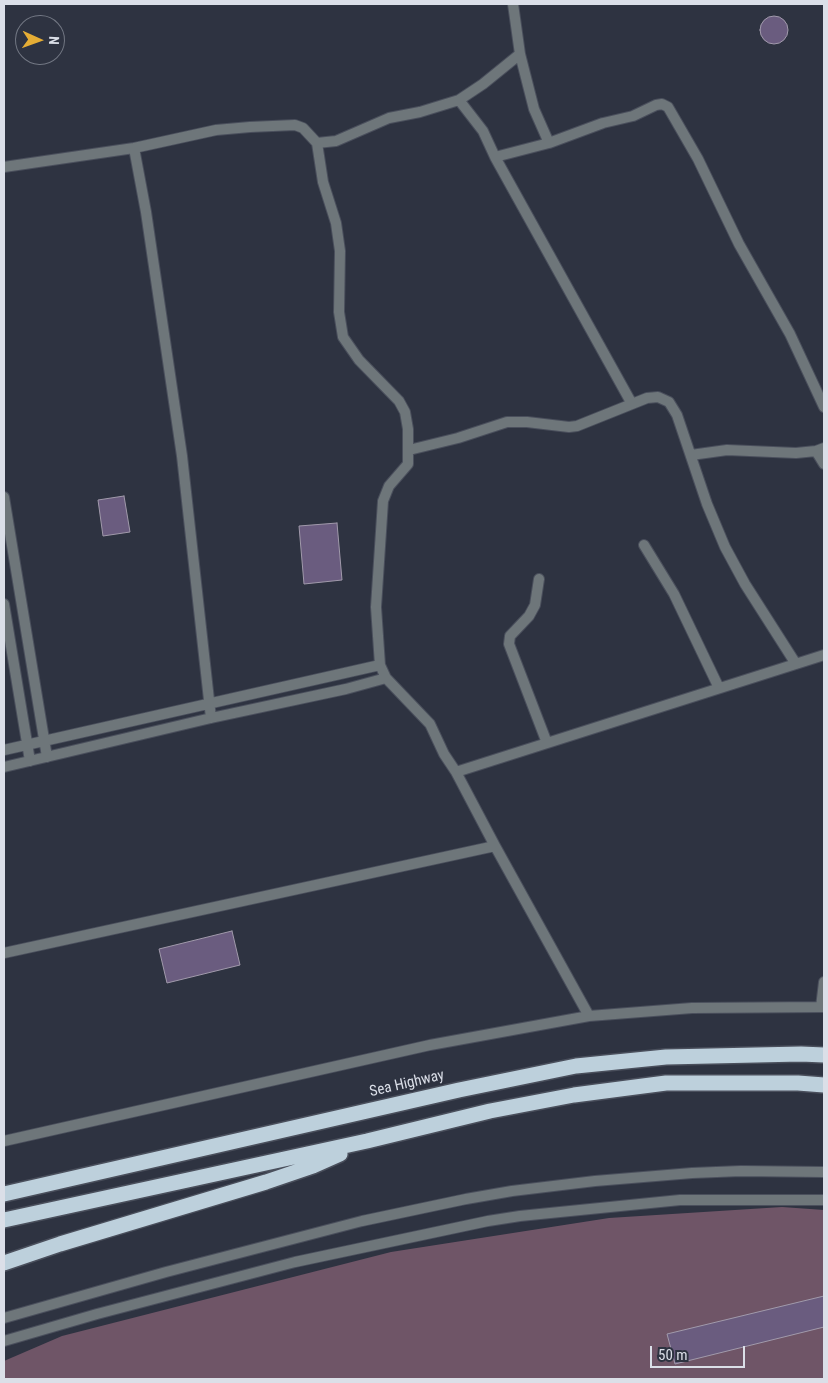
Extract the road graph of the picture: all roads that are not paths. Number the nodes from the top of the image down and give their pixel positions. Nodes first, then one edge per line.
1 (513, 4) edge
2 (520, 54) junction
3 (459, 100) junction
4 (318, 143) junction
5 (549, 144) junction
6 (134, 148) junction
7 (495, 158) junction
8 (4, 167) edge
9 (632, 404) junction
10 (824, 407) edge
11 (409, 450) junction
12 (820, 450) edge
13 (691, 455) junction
14 (824, 464) edge
15 (4, 496) edge
16 (644, 544) dead end
17 (539, 579) dead end
18 (4, 604) edge
19 (824, 655) edge
20 (796, 664) junction
21 (380, 665) junction
22 (386, 678) junction
23 (719, 688) junction
24 (209, 702) junction
25 (211, 718) junction
26 (43, 741) junction
27 (547, 743) junction
28 (26, 745) junction
29 (4, 750) edge
30 (47, 757) junction
31 (30, 761) junction
32 (4, 767) edge
33 (456, 772) junction
34 (495, 846) junction
35 (4, 953) edge
36 (824, 982) edge
37 (823, 1007) edge
38 (589, 1016) junction
39 (824, 1055) edge
40 (824, 1085) edge
41 (4, 1141) edge
42 (368, 1141) junction
43 (824, 1172) edge
44 (4, 1194) edge
45 (824, 1200) edge
46 (4, 1220) edge
47 (4, 1263) edge
48 (4, 1318) edge
49 (4, 1341) edge

1 - 2 street
2 - 3 street
2 - 5 street
3 - 4 street
3 - 7 street
4 - 6 street
4 - 11 street
5 - 7 street
5 - 10 street
6 - 8 street
6 - 24 street
7 - 9 street
9 - 11 street
9 - 13 street
11 - 21 street
12 - 13 street
12 - 14 street
13 - 20 street
15 - 26 street
16 - 23 street
17 - 27 street
18 - 28 street
19 - 20 street
20 - 23 street
21 - 22 street
21 - 24 street
22 - 25 street
22 - 33 street
23 - 27 street
24 - 25 street
24 - 26 street
25 - 30 street
26 - 28 street
26 - 30 street
27 - 33 street
28 - 29 street
28 - 31 street
30 - 31 street
31 - 32 street
33 - 34 street
34 - 35 street
34 - 38 street
36 - 37 street
37 - 38 street
38 - 41 street
39 - 44 highway, Sea Highway
40 - 42 highway
42 - 46 highway
42 - 47 highway
43 - 48 street
45 - 49 street

